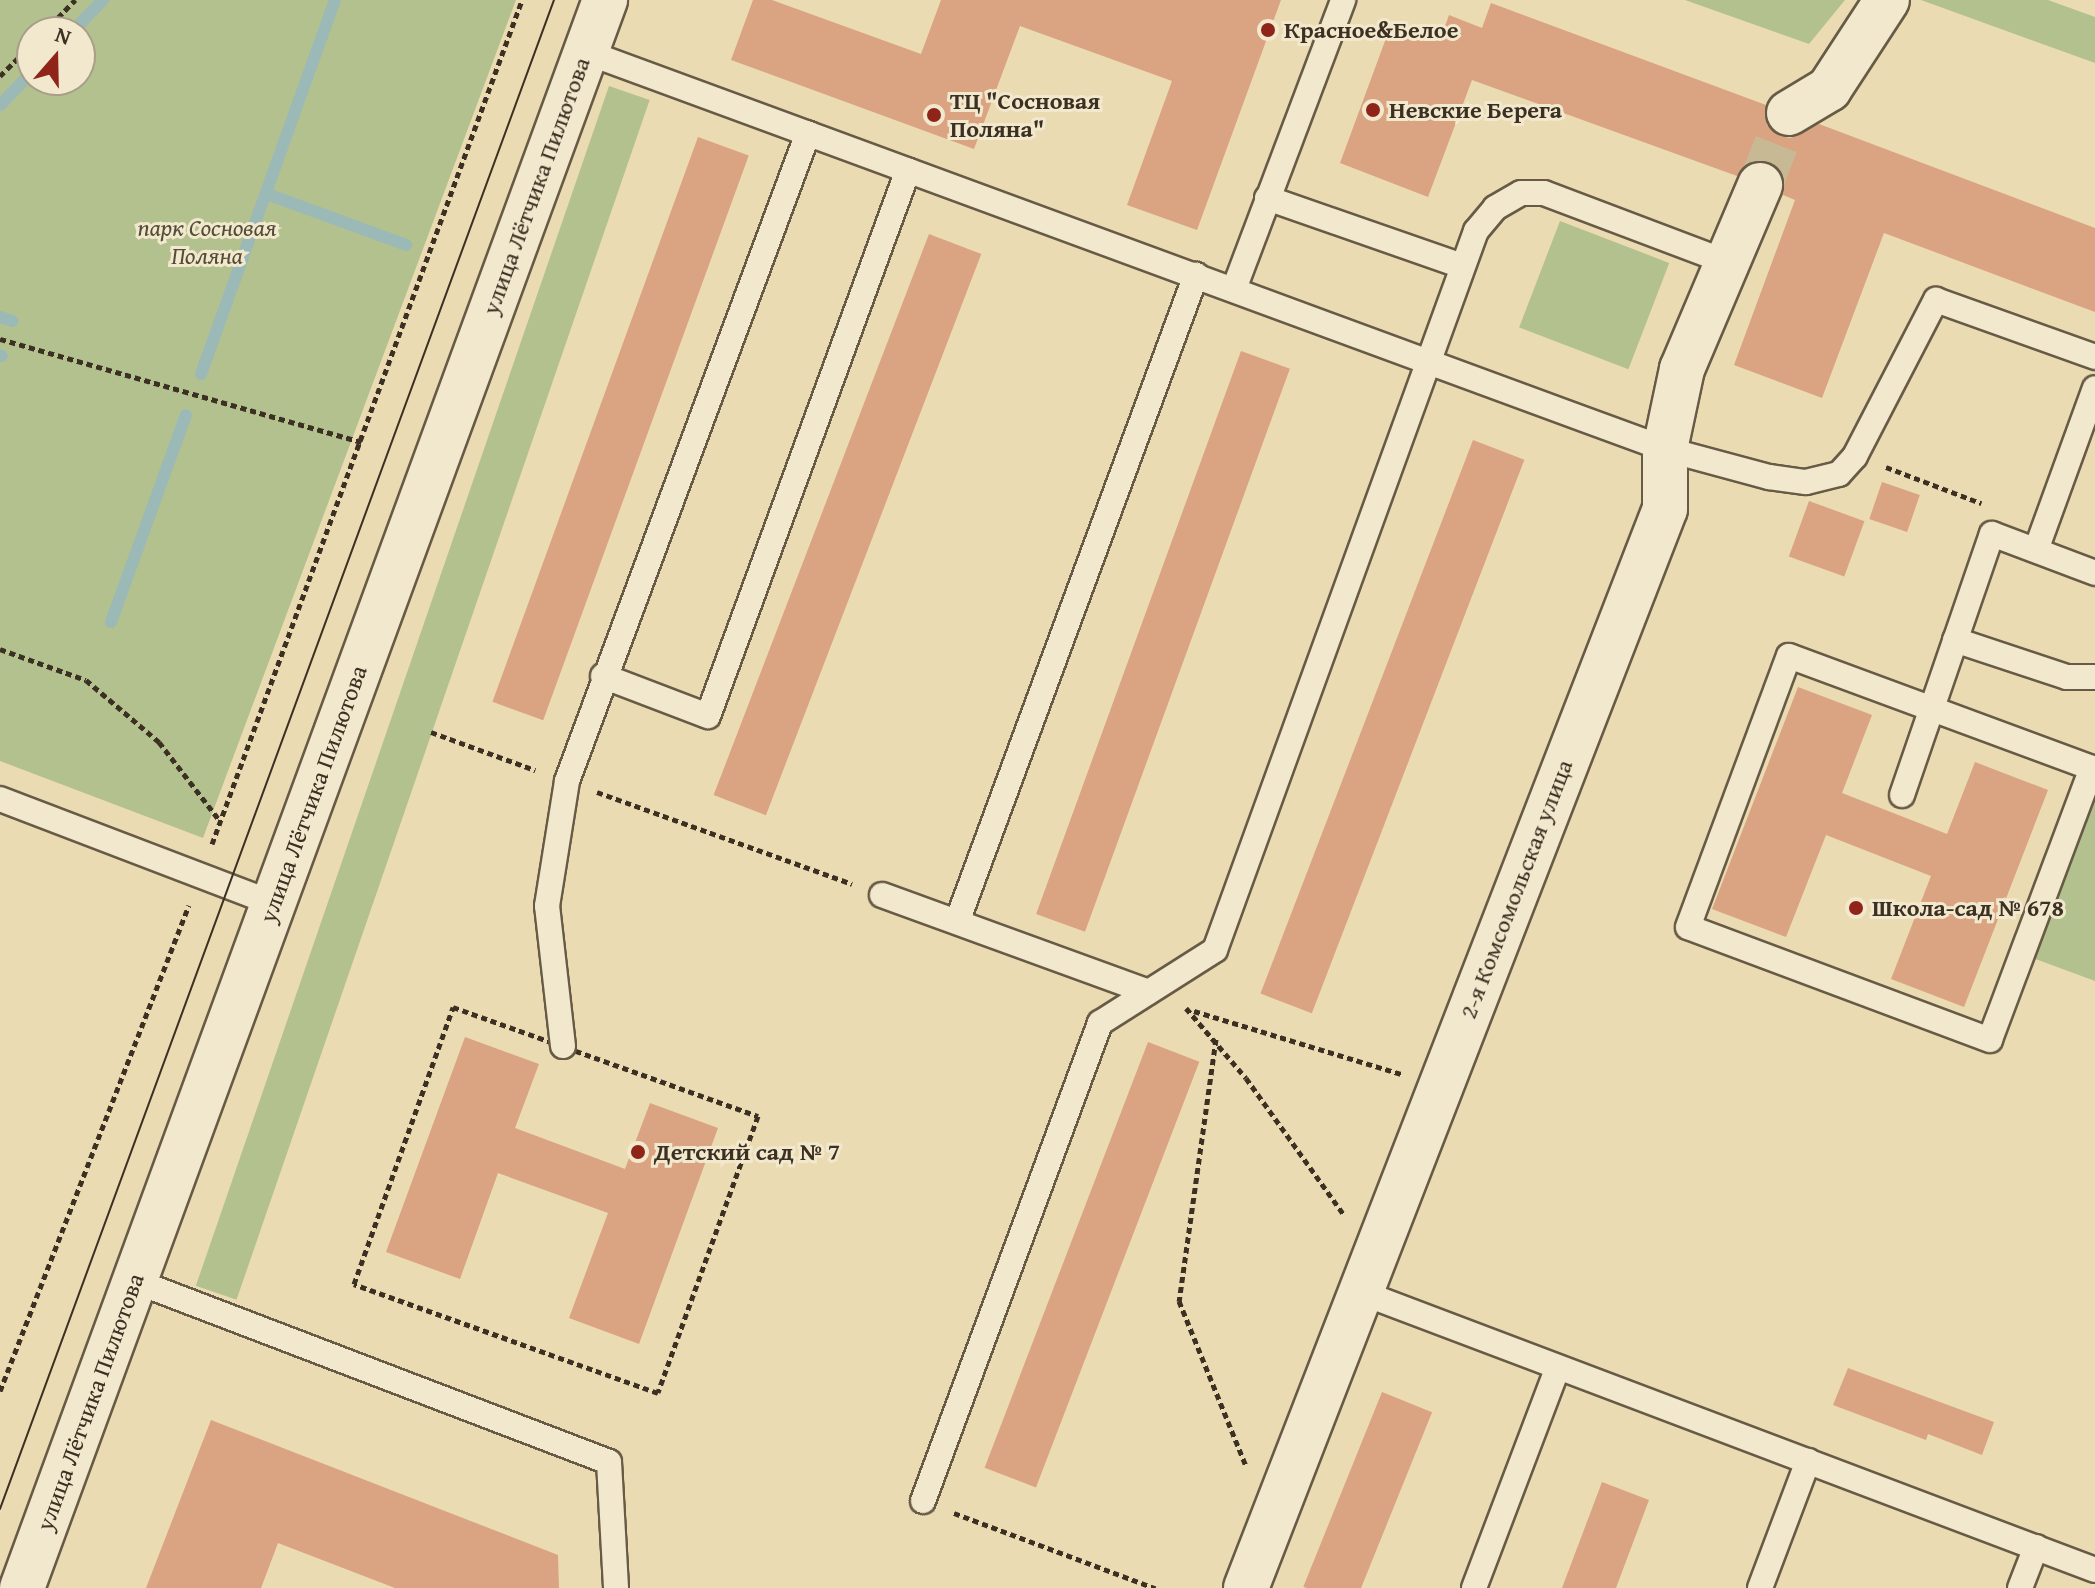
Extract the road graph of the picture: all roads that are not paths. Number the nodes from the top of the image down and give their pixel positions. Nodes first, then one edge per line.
1 (605, 0) edge
2 (1343, 0) edge
3 (1887, 0) edge
4 (586, 52) junction
5 (1789, 113) tunnel mouth
6 (808, 133) junction
7 (908, 170) junction
8 (1760, 185) tunnel mouth
9 (1267, 198) junction
10 (1724, 261) junction
11 (1462, 266) junction
12 (1196, 275) junction
13 (1234, 289) junction
14 (2095, 357) edge
15 (1433, 362) junction
16 (2095, 388) edge
17 (1665, 449) junction
18 (2036, 550) junction
19 (2095, 573) edge
20 (1955, 640) junction
21 (603, 676) junction
22 (2095, 677) edge
23 (1934, 710) junction
24 (1902, 795) dead end
25 (0, 799) edge
26 (882, 895) road end
27 (273, 903) junction
28 (957, 922) junction
29 (1148, 992) junction
30 (563, 1046) road end
31 (135, 1281) junction
32 (1360, 1292) junction
33 (1558, 1367) junction
34 (1808, 1461) junction
35 (923, 1501) road end
36 (2036, 1547) junction
37 (2095, 1570) edge
38 (22, 1588) edge
39 (616, 1588) edge
40 (1246, 1588) edge
41 (1474, 1588) edge
42 (1760, 1588) edge
43 (2020, 1588) edge

1 - 4 street, улица Лётчика Пилютова
2 - 9 lane
3 - 5 street
4 - 6 lane
4 - 27 street, улица Лётчика Пилютова
6 - 7 lane
6 - 21 lane
7 - 12 lane
7 - 21 lane
8 - 10 street, 2-я Комсомольская улица
9 - 11 lane
9 - 13 lane
10 - 11 lane
10 - 17 street, 2-я Комсомольская улица
11 - 15 lane
12 - 13 lane
12 - 28 lane
13 - 15 lane
14 - 17 lane
15 - 17 lane
15 - 29 lane
16 - 18 lane
17 - 32 street, 2-я Комсомольская улица
18 - 19 lane
18 - 20 lane
20 - 22 lane
20 - 23 lane
21 - 30 lane
23 - 23 lane
23 - 24 lane
25 - 27 lane
26 - 28 lane
27 - 31 street, улица Лётчика Пилютова
28 - 29 lane
29 - 35 lane
31 - 38 street, улица Лётчика Пилютова
31 - 39 lane
32 - 33 lane
32 - 40 street, 2-я Комсомольская улица
33 - 34 lane
33 - 41 lane
34 - 36 lane
34 - 42 lane
36 - 37 lane
36 - 43 lane

